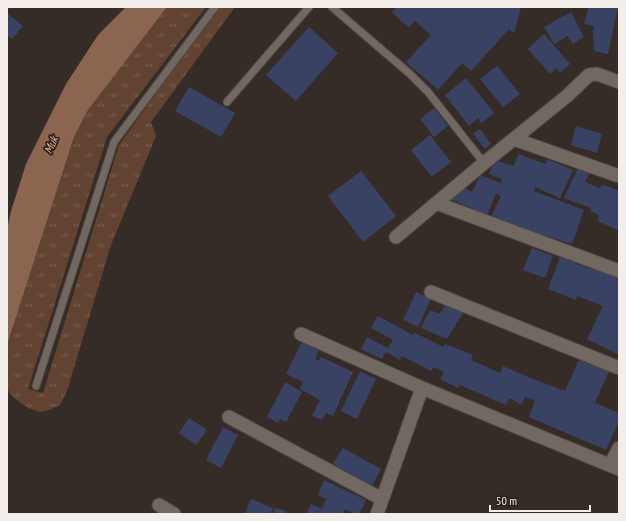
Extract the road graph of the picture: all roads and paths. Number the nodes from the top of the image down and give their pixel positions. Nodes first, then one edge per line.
1 (215, 7) edge
2 (309, 7) edge
3 (332, 7) edge
4 (619, 82) edge
5 (227, 102) dead end
6 (514, 139) junction
7 (484, 163) junction
8 (619, 176) edge
9 (436, 203) junction
10 (396, 237) dead end
11 (619, 271) edge
12 (431, 292) dead end
13 (301, 334) dead end
14 (619, 368) edge
15 (36, 386) dead end
16 (422, 388) junction
17 (229, 417) dead end
18 (619, 448) edge
19 (615, 467) edge
20 (382, 499) junction
21 (159, 505) dead end
22 (174, 514) edge
23 (377, 514) edge

1 - 15 lane
2 - 5 lane
3 - 7 lane
4 - 6 street
6 - 7 street
6 - 8 street
7 - 9 street
9 - 10 street
9 - 11 street
12 - 14 street
13 - 16 street
16 - 19 street
16 - 20 street
17 - 20 street
18 - 19 street
20 - 23 street
21 - 22 street

